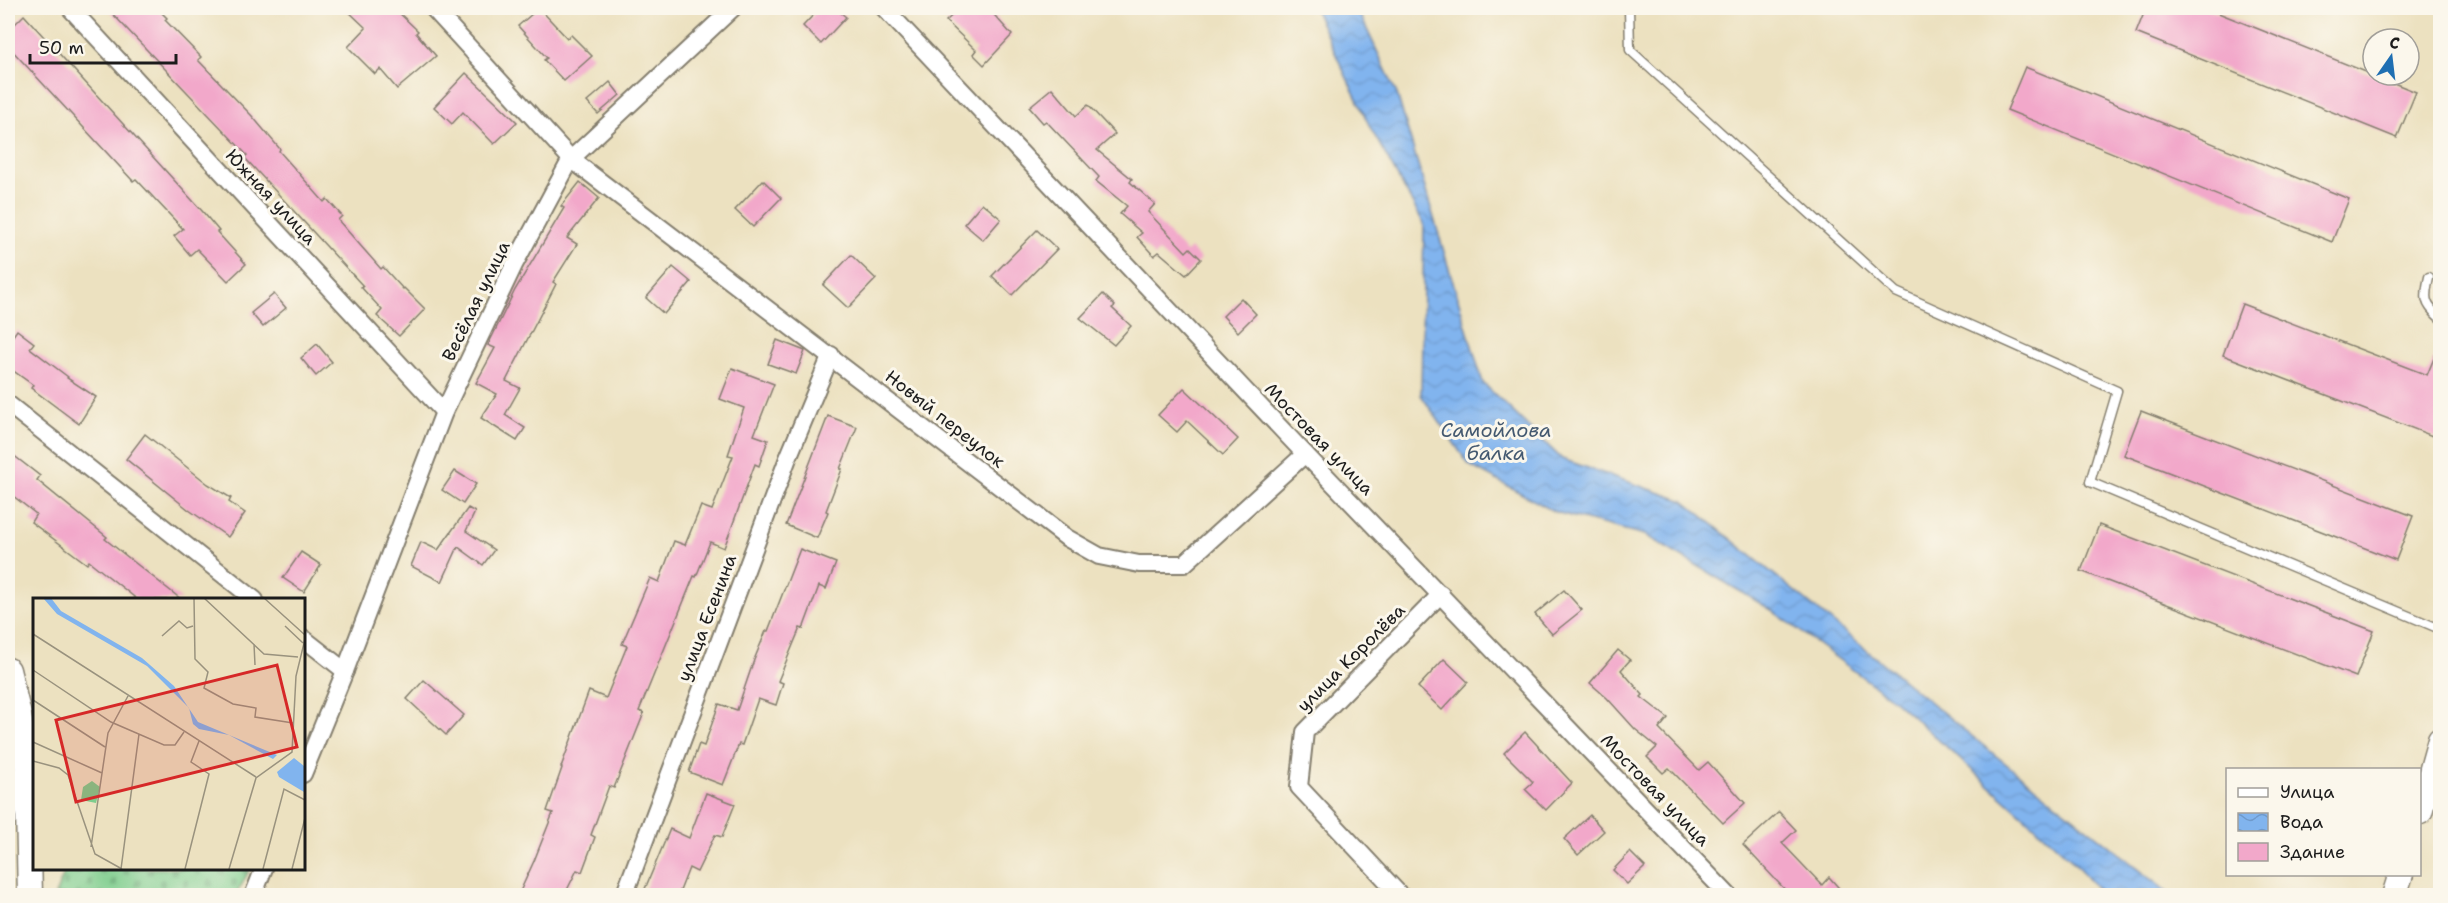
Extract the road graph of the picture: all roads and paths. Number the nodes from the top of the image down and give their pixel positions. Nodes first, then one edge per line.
1 (70, 8) edge
2 (433, 8) edge
3 (733, 8) edge
4 (884, 8) edge
5 (1629, 8) edge
6 (571, 159) junction
7 (2429, 277) dead end
8 (2440, 318) edge
9 (831, 355) junction
10 (8, 404) edge
11 (444, 412) junction
12 (1305, 454) junction
13 (1441, 594) junction
14 (252, 598) edge
15 (2440, 629) edge
16 (304, 639) edge
17 (8, 670) edge
18 (345, 672) junction
19 (2440, 740) edge
20 (304, 772) edge
21 (2435, 779) edge
22 (2421, 810) edge
23 (263, 870) edge
24 (2400, 876) edge
25 (30, 896) edge
26 (253, 896) edge
27 (624, 896) edge
28 (1401, 896) edge
29 (1729, 896) edge
30 (2394, 896) edge

1 - 11 street, Южная улица
2 - 6 street, Новый переулок
3 - 6 street, Весёлая улица
4 - 12 street, Мостовая улица
5 - 15 lane
6 - 9 street, Новый переулок
6 - 11 street, Весёлая улица
7 - 8 lane
9 - 12 street, Новый переулок
9 - 27 street, улица Есенина
10 - 14 street
11 - 18 street, Весёлая улица
12 - 13 street, Мостовая улица
13 - 28 street, улица Королёва
13 - 29 street, Мостовая улица
16 - 18 street
17 - 25 street
18 - 20 street, Весёлая улица
19 - 21 street
21 - 22 street
23 - 26 street
24 - 30 street

